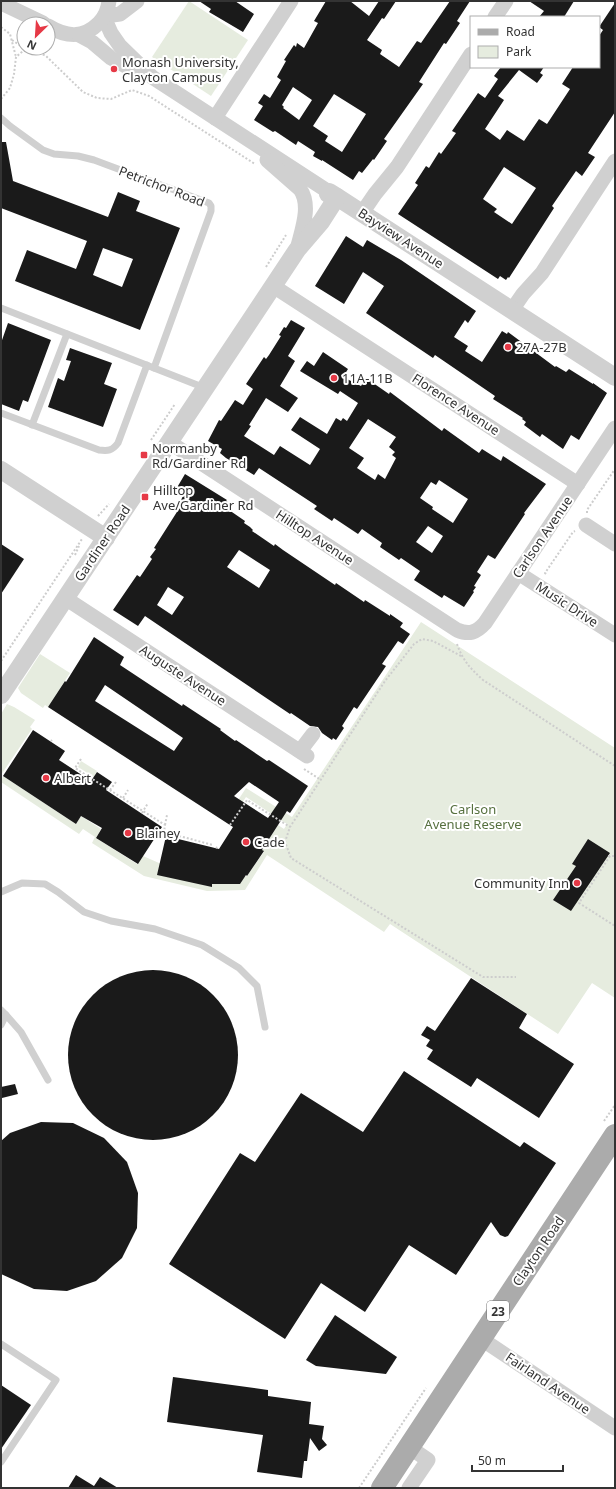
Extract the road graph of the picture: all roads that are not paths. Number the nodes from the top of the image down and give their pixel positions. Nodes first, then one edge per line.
1 (25, 1) edge
2 (109, 1) edge
3 (137, 1) edge
4 (291, 1) edge
5 (506, 1) edge
6 (1, 4) edge
7 (27, 16) edge
8 (35, 16) edge
9 (105, 16) junction
10 (497, 16) edge
11 (56, 30) edge
12 (79, 35) junction
13 (470, 56) edge
14 (186, 100) junction
15 (1, 118) edge
16 (215, 118) junction
17 (244, 137) junction
18 (615, 161) edge
19 (333, 195) junction
20 (365, 215) junction
21 (297, 250) junction
22 (273, 286) junction
23 (1, 308) edge
24 (515, 312) junction
25 (67, 334) junction
26 (150, 367) junction
27 (615, 377) edge
28 (205, 388) junction
29 (1, 413) edge
30 (32, 425) junction
31 (615, 428) edge
32 (169, 442) junction
33 (1, 470) edge
34 (578, 484) junction
35 (586, 525) dead end
36 (106, 538) junction
37 (615, 544) edge
38 (518, 573) junction
39 (65, 598) junction
40 (461, 632) joint
41 (615, 635) edge
42 (1, 695) edge
43 (313, 734) dead end
44 (1, 892) edge
45 (4, 1013) edge
46 (1, 1025) edge
47 (265, 1027) dead end
48 (48, 1080) dead end
49 (615, 1135) edge
50 (480, 1338) junction
51 (1, 1344) edge
52 (615, 1428) edge
53 (409, 1447) junction
54 (1, 1462) edge
55 (382, 1488) edge
56 (410, 1488) edge

1 - 8 street
2 - 9 street
3 - 9 street
4 - 16 street
5 - 10 street
6 - 7 street
9 - 12 street
9 - 14 street, Bayview Avenue
11 - 12 street
12 - 14 street, Bayview Avenue
13 - 20 street
14 - 16 street, Bayview Avenue
15 - 26 lane, Petrichor Road
16 - 17 street, Bayview Avenue
17 - 19 street, Bayview Avenue
17 - 21 street, Gardiner Road
18 - 24 street
19 - 20 street, Bayview Avenue
19 - 21 street, Gardiner Road
20 - 24 street, Bayview Avenue
21 - 22 street, Gardiner Road
22 - 28 street, Gardiner Road
22 - 34 street, Florence Avenue
23 - 25 lane
24 - 27 street, Bayview Avenue
25 - 26 lane
25 - 30 lane
26 - 28 lane
26 - 30 lane
28 - 32 street, Gardiner Road
29 - 30 lane
31 - 34 street, Carlson Avenue
32 - 36 street, Gardiner Road
32 - 40 street, Hilltop Avenue
33 - 36 street
34 - 38 street, Carlson Avenue
35 - 37 street
36 - 39 street, Gardiner Road
38 - 40 street, Carlson Avenue
38 - 41 street, Music Drive
39 - 42 street, Gardiner Road
39 - 43 street, Auguste Avenue
44 - 47 lane
45 - 46 lane
45 - 48 lane
49 - 50 main road, Clayton Road / 23
50 - 52 street, Fairland Avenue
50 - 53 main road, Clayton Road / 23
51 - 54 lane
53 - 55 main road, Clayton Road / 23
53 - 56 street

